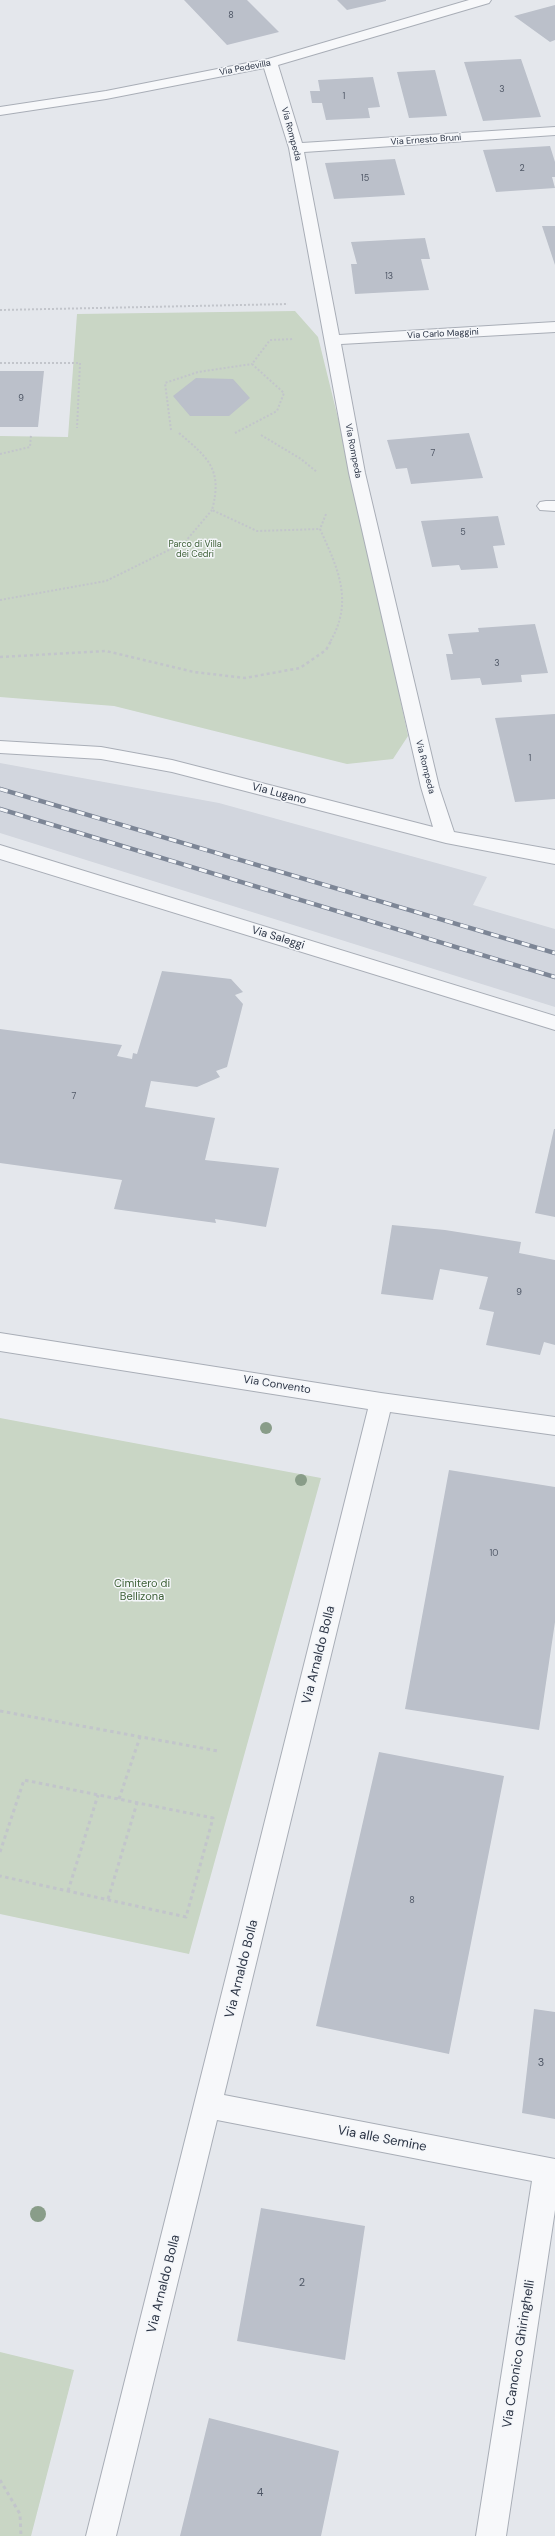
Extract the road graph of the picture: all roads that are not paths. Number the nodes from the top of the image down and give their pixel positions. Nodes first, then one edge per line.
1 (484, 0) edge
2 (270, 63) junction
3 (0, 111) edge
4 (555, 131) edge
5 (296, 148) junction
6 (555, 327) edge
7 (331, 338) junction
8 (0, 747) edge
9 (446, 837) junction
10 (0, 852) edge
11 (555, 857) edge
12 (555, 1023) edge
13 (0, 1342) edge
14 (381, 1402) junction
15 (555, 1426) edge
16 (209, 2105) junction
17 (551, 2172) edge
18 (101, 2536) edge
19 (491, 2536) edge

1 - 2 street, Via Pedevilla
2 - 3 street, Via Pedevilla
2 - 5 street, Via Rompeda
4 - 5 street, Via Ernesto Bruni
5 - 7 street, Via Rompeda
6 - 7 street, Via Carlo Maggini
7 - 9 street, Via Rompeda
8 - 9 street, Via Lugano
9 - 11 street, Via Lugano
10 - 12 street, Via Saleggi
13 - 14 street, Via Convento
14 - 15 street, Via Convento
14 - 16 street, Via Arnaldo Bolla
16 - 17 street, Via alle Semine
16 - 18 street, Via Arnaldo Bolla
17 - 19 street, Via Canonico Ghiringhelli

